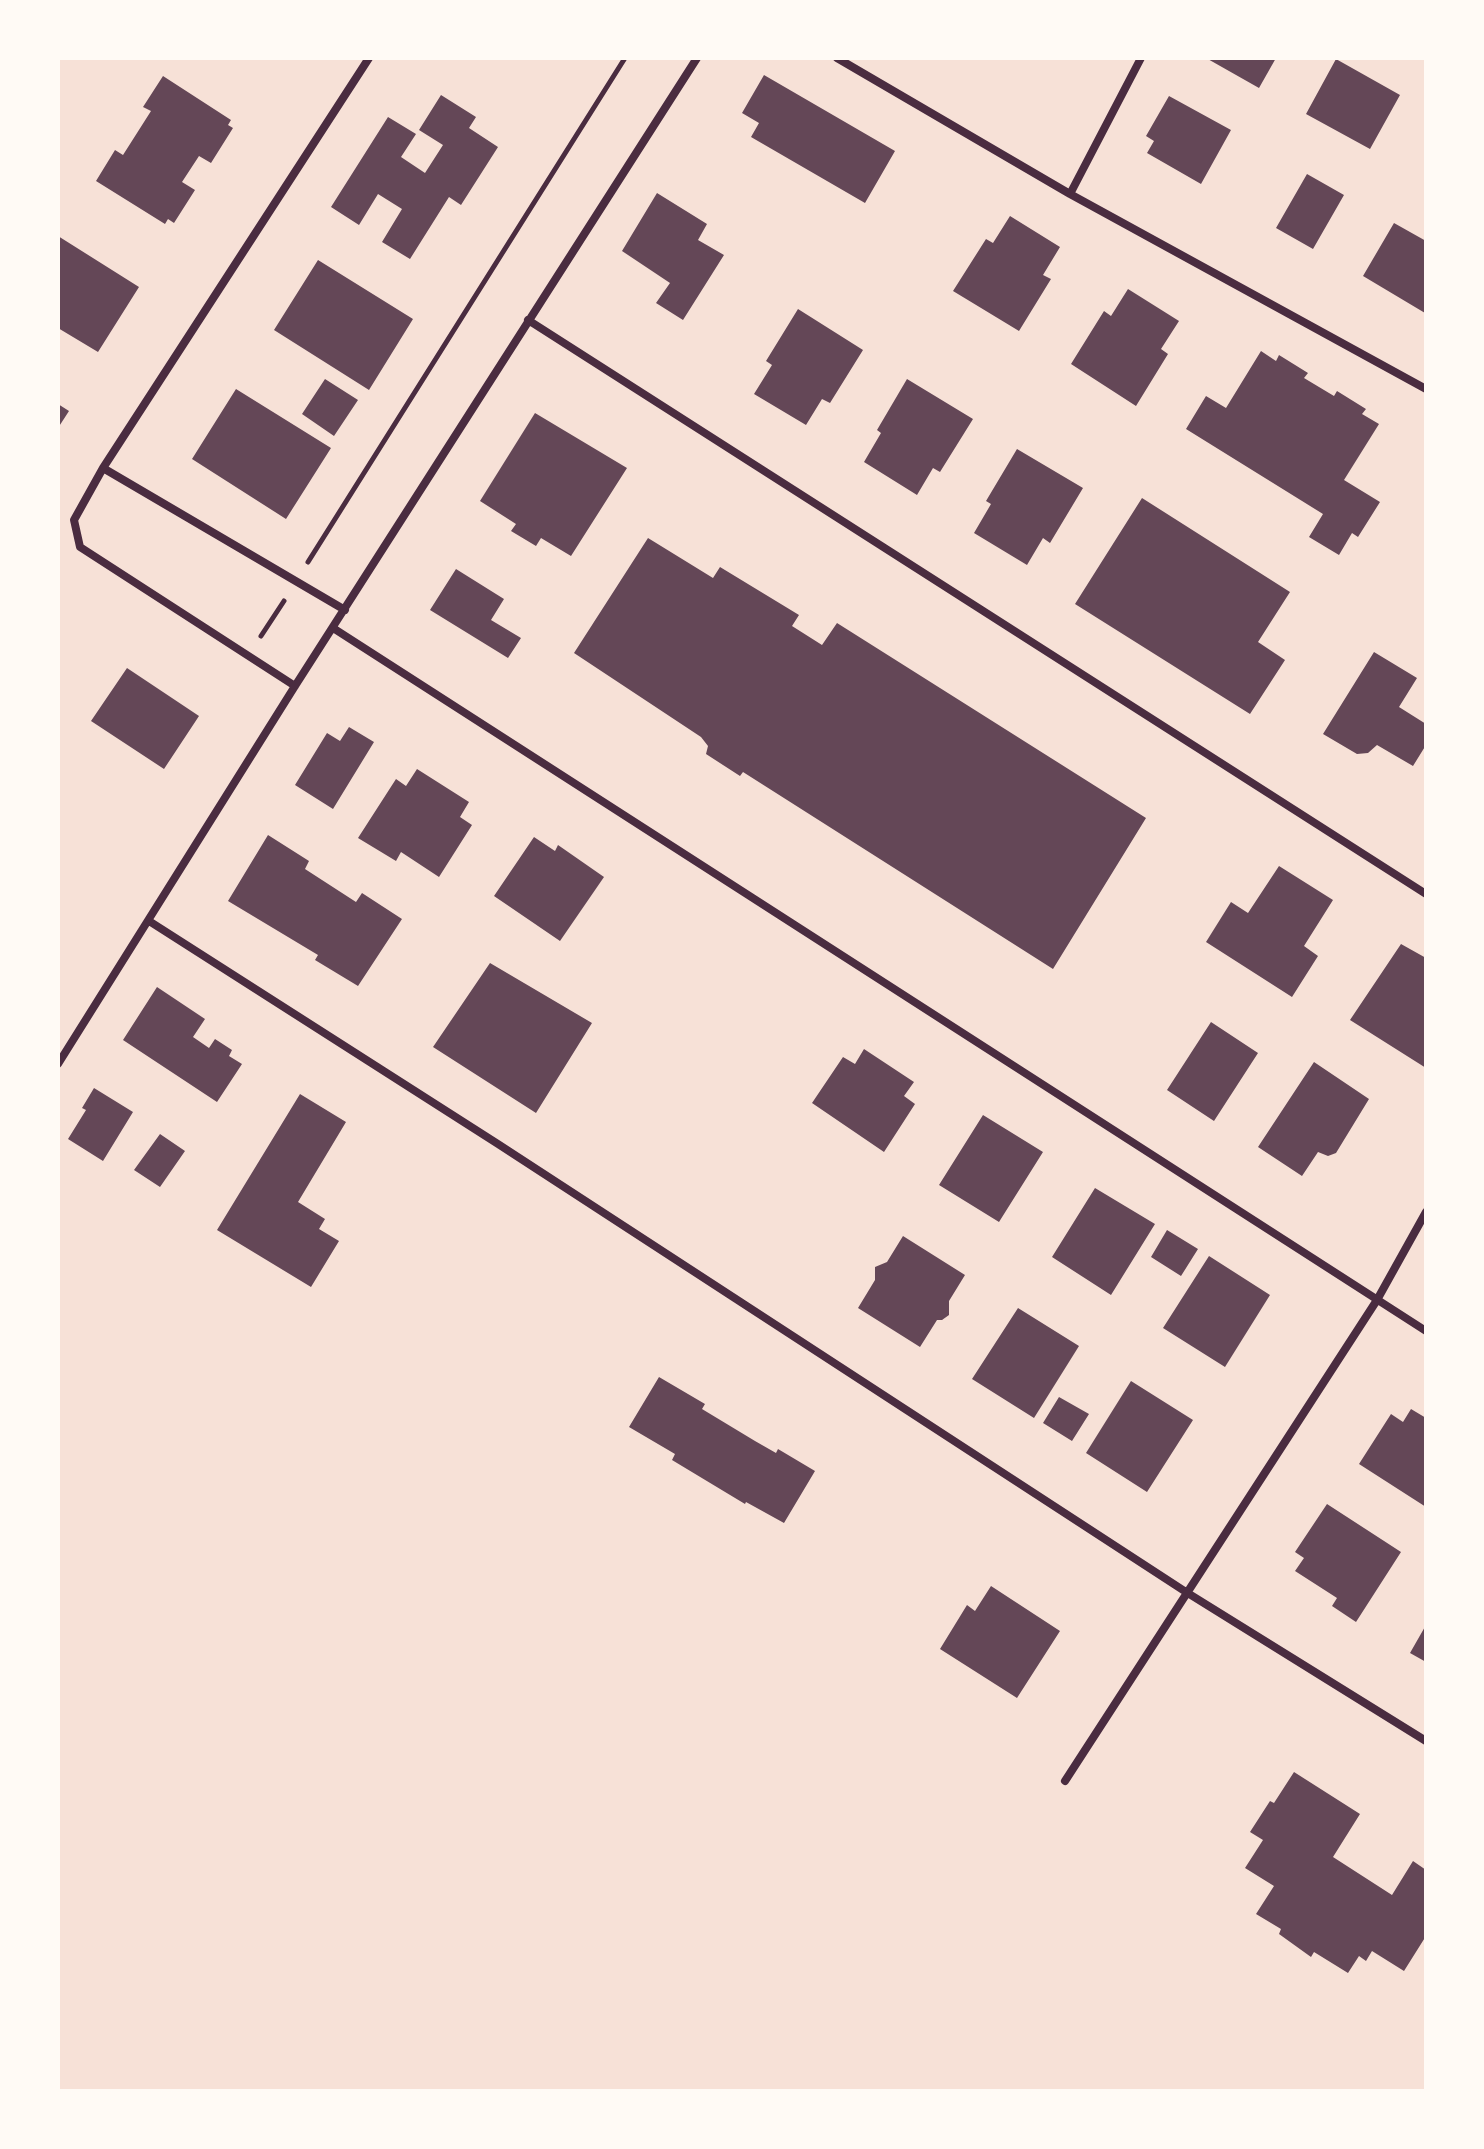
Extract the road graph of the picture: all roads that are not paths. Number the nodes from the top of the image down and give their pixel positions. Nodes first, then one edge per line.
1 (369, 58) edge
2 (697, 58) edge
3 (837, 58) edge
4 (1141, 58) edge
5 (1070, 194) junction
6 (528, 320) junction
7 (1426, 389) edge
8 (103, 468) junction
9 (345, 610) junction
10 (333, 628) junction
11 (295, 686) junction
12 (1426, 894) edge
13 (149, 921) junction
14 (58, 1064) edge
15 (1426, 1212) edge
16 (1377, 1300) junction
17 (1426, 1331) edge
18 (1186, 1592) junction
19 (1426, 1741) edge
20 (1065, 1781) dead end

1 - 8 street
2 - 6 street
3 - 5 street
4 - 5 street
5 - 7 street
6 - 9 street
6 - 12 street
8 - 9 street
8 - 11 street
9 - 10 street
10 - 11 street
10 - 16 street
11 - 13 street
13 - 14 street
13 - 18 street
15 - 16 street
16 - 17 street
16 - 18 street
18 - 19 street
18 - 20 street

